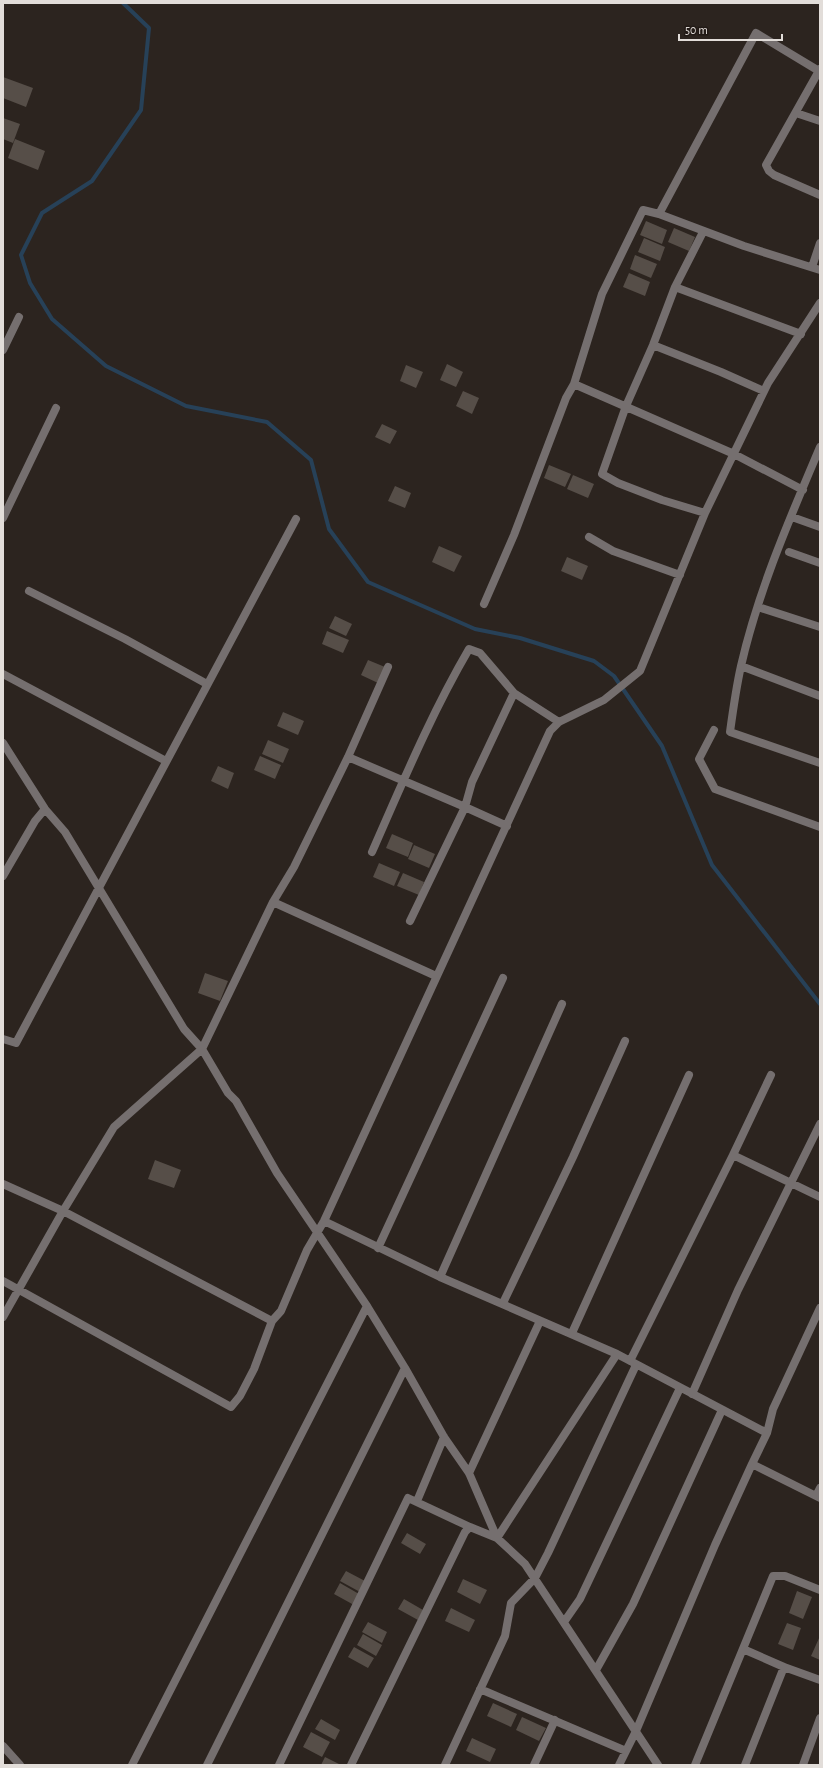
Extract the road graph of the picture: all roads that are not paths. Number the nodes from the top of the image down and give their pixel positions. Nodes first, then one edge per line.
1 (819, 70) edge
2 (796, 112) junction
3 (820, 122) edge
4 (820, 195) edge
5 (659, 214) junction
6 (703, 232) junction
7 (820, 243) edge
8 (812, 267) junction
9 (820, 270) edge
10 (675, 287) junction
11 (820, 302) edge
12 (19, 317) dead end
13 (801, 334) junction
14 (653, 345) junction
15 (3, 350) edge
16 (574, 384) junction
17 (764, 391) junction
18 (626, 406) junction
19 (56, 408) dead end
20 (820, 447) edge
21 (734, 454) junction
22 (803, 490) junction
23 (705, 513) junction
24 (792, 517) junction
25 (3, 518) edge
26 (296, 518) dead end
27 (820, 527) edge
28 (589, 537) dead end
29 (789, 552) dead end
30 (820, 562) edge
31 (680, 575) junction
32 (29, 591) dead end
33 (484, 604) dead end
34 (758, 606) junction
35 (820, 627) edge
36 (741, 666) junction
37 (388, 667) dead end
38 (3, 674) edge
39 (207, 684) junction
40 (514, 694) junction
41 (820, 696) edge
42 (559, 722) junction
43 (714, 730) dead end
44 (3, 742) edge
45 (348, 757) junction
46 (166, 762) junction
47 (820, 763) edge
48 (403, 780) junction
49 (465, 807) junction
50 (46, 809) junction
51 (507, 826) junction
52 (820, 827) edge
53 (372, 852) dead end
54 (3, 876) edge
55 (99, 888) junction
56 (273, 902) junction
57 (410, 921) dead end
58 (436, 976) junction
59 (503, 978) dead end
60 (562, 1004) dead end
61 (3, 1039) edge
62 (625, 1041) dead end
63 (202, 1049) junction
64 (689, 1075) dead end
65 (771, 1075) dead end
66 (820, 1124) edge
67 (733, 1155) junction
68 (791, 1182) junction
69 (3, 1184) edge
70 (820, 1197) edge
71 (63, 1211) junction
72 (324, 1221) junction
73 (317, 1231) junction
74 (378, 1248) junction
75 (440, 1277) junction
76 (3, 1281) edge
77 (18, 1289) junction
78 (503, 1303) junction
79 (367, 1306) junction
80 (820, 1308) edge
81 (3, 1317) edge
82 (272, 1321) junction
83 (540, 1321) junction
84 (572, 1333) junction
85 (617, 1354) junction
86 (633, 1363) junction
87 (405, 1368) junction
88 (680, 1388) junction
89 (692, 1394) junction
90 (722, 1410) junction
91 (767, 1433) junction
92 (444, 1437) junction
93 (752, 1464) junction
94 (469, 1473) junction
95 (819, 1494) edge
96 (417, 1501) junction
97 (470, 1527) junction
98 (497, 1538) junction
99 (535, 1578) junction
100 (820, 1590) edge
101 (564, 1622) junction
102 (743, 1649) junction
103 (784, 1667) junction
104 (596, 1670) junction
105 (820, 1680) edge
106 (480, 1689) junction
107 (820, 1718) edge
108 (555, 1720) junction
109 (636, 1731) junction
110 (3, 1746) edge
111 (626, 1751) junction
112 (20, 1765) edge
113 (132, 1765) edge
114 (207, 1765) edge
115 (278, 1765) edge
116 (351, 1765) edge
117 (445, 1765) edge
118 (534, 1765) edge
119 (619, 1765) edge
120 (658, 1765) edge
121 (695, 1765) edge
122 (745, 1765) edge
123 (803, 1765) edge

1 - 2 street
1 - 5 street
2 - 3 street
2 - 4 street
5 - 6 street
5 - 16 street
6 - 8 street
6 - 10 street
7 - 8 street
8 - 9 street
10 - 13 street
10 - 14 street
11 - 13 street
12 - 15 street
13 - 17 street
14 - 17 street
14 - 18 street
16 - 18 street
16 - 33 street
17 - 21 street
18 - 21 street
18 - 23 street
19 - 25 street
20 - 22 street
21 - 22 street
21 - 23 street
22 - 24 street
23 - 31 street
24 - 27 street
24 - 34 street
26 - 39 street
28 - 31 street
29 - 30 street
31 - 42 street
32 - 39 street
34 - 35 street
34 - 36 street
36 - 41 street
36 - 47 street
37 - 45 street
38 - 46 street
39 - 46 street
40 - 42 street
40 - 48 street
40 - 49 street
42 - 51 street
43 - 52 street
44 - 50 street
45 - 48 street
45 - 56 street
46 - 55 street
48 - 49 street
48 - 53 street
49 - 51 street
49 - 57 street
50 - 54 street
50 - 55 street
51 - 58 street
55 - 61 street
55 - 63 street
56 - 58 street
56 - 63 street
58 - 72 street
59 - 74 street
60 - 75 street
62 - 78 street
63 - 71 street
63 - 73 street
64 - 84 street
65 - 67 street
66 - 68 street
67 - 68 street
67 - 86 street
68 - 70 street
68 - 89 street
69 - 71 street
71 - 77 street
71 - 82 street
72 - 73 street
72 - 74 street
73 - 79 street
73 - 82 street
74 - 75 street
75 - 78 street
76 - 77 street
77 - 81 street
77 - 82 street
78 - 83 street
79 - 87 street
79 - 113 street
80 - 91 street
83 - 84 street
83 - 94 street
84 - 85 street
85 - 86 street
85 - 98 street
86 - 88 street
86 - 99 street
87 - 92 street
87 - 114 street
88 - 89 street
88 - 101 street
89 - 90 street
90 - 91 street
90 - 104 street
91 - 93 street
92 - 94 street
92 - 96 street
93 - 95 street
93 - 109 street
94 - 98 street
96 - 97 street
96 - 115 street
97 - 98 street
97 - 116 street
98 - 99 street
99 - 101 street
99 - 106 street
100 - 102 street
101 - 104 street
102 - 103 street
102 - 121 street
103 - 105 street
103 - 122 street
104 - 109 street
106 - 108 street
106 - 117 street
107 - 123 street
108 - 111 street
108 - 118 street
109 - 111 street
109 - 120 street
110 - 112 street
111 - 119 street

